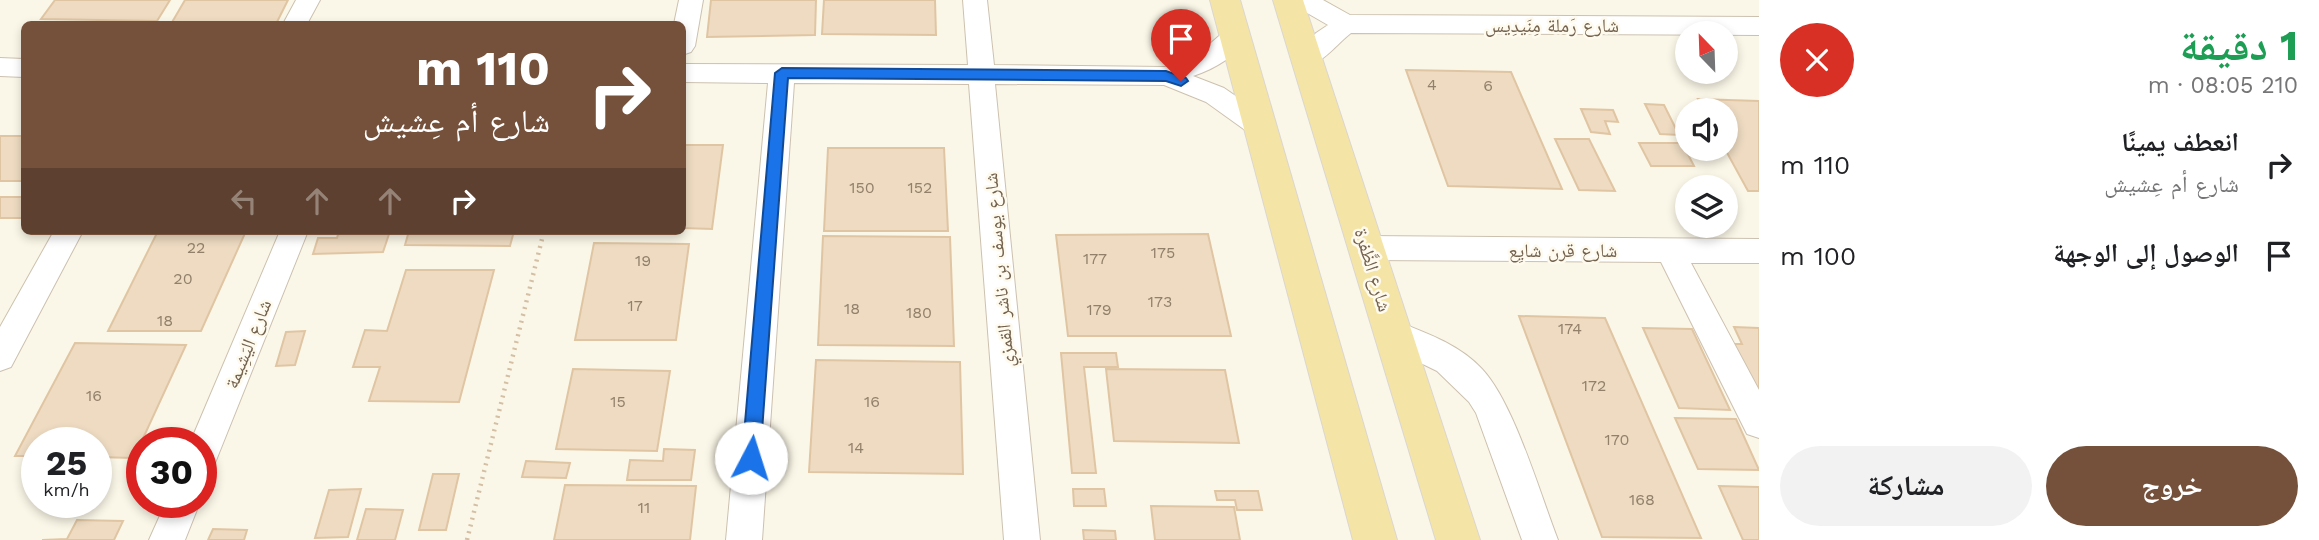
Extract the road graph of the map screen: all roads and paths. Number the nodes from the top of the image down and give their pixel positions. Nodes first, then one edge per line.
1 (308, 0) edge
2 (691, 0) edge
3 (975, 0) edge
4 (1225, 0) edge
5 (1288, 0) edge
6 (1304, 0) edge
7 (1342, 12) edge
8 (297, 21) edge
9 (686, 26) edge
10 (1759, 26) edge
11 (1235, 36) junction
12 (1308, 57) junction
13 (0, 67) edge
14 (21, 68) edge
15 (686, 73) edge
16 (782, 73) junction
17 (983, 75) junction
18 (1166, 76) junction
19 (1262, 128) junction
20 (67, 235) edge
21 (292, 235) edge
22 (543, 235) edge
23 (1367, 248) junction
24 (1670, 251) junction
25 (1759, 251) edge
26 (1393, 334) junction
27 (0, 357) edge
28 (1759, 423) edge
29 (213, 427) edge
30 (176, 518) edge
31 (167, 540) edge
32 (467, 540) edge
33 (744, 540) edge
34 (1021, 540) edge
35 (1375, 540) edge
36 (1458, 540) edge
37 (1540, 540) edge

1 - 8 street
2 - 9 street
3 - 17 street, شارع يوسف بن ناشر القمزي
4 - 11 main road
5 - 12 main road, شارع الظَّفرة
6 - 7 street, شارع رَملة مِنَيدِيس
7 - 10 street, شارع رَملة مِنَيدِيس
7 - 12 street
11 - 18 street
11 - 19 main road
12 - 23 main road, شارع الظَّفرة
13 - 14 street
15 - 16 street
16 - 17 street
16 - 33 street
17 - 18 street
17 - 34 street, شارع يوسف بن ناشر القمزي
18 - 19 street
19 - 35 main road
20 - 27 street
21 - 29 street, شارع اليَشِيمة
22 - 32 path
23 - 24 street, شارع قرن شايِع
23 - 26 main road, شارع الظَّفرة
24 - 25 street, شارع قرن شايِع
24 - 28 street
26 - 36 main road, شارع الظَّفرة
26 - 37 street
30 - 31 street

